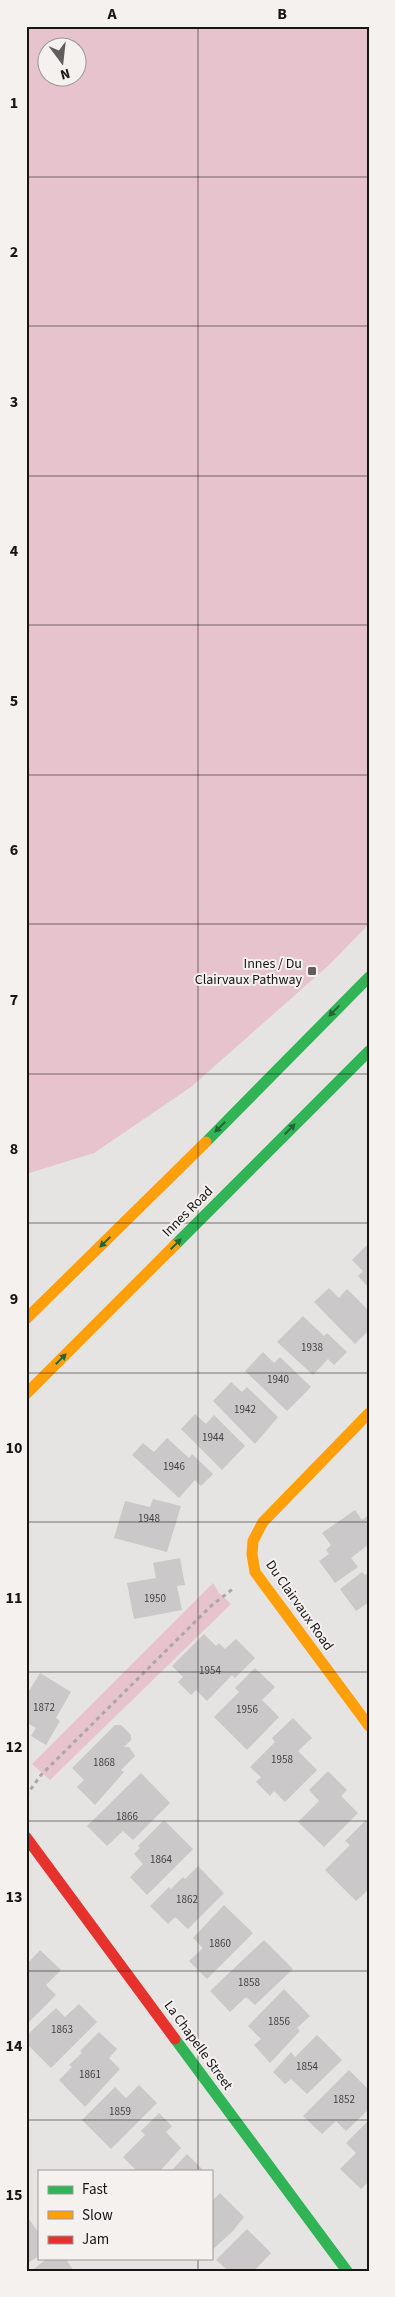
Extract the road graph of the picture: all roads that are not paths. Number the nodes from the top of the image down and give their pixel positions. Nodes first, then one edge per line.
1 (369, 977) edge
2 (369, 1051) edge
3 (26, 1319) edge
4 (26, 1394) edge
5 (369, 1413) edge
6 (369, 1726) edge
7 (26, 1837) edge
8 (347, 2271) edge

1 -> 3 main road
4 -> 2 main road, Innes Road
5 - 6 main road, Du Clairvaux Road
7 - 8 main road, La Chapelle Street

